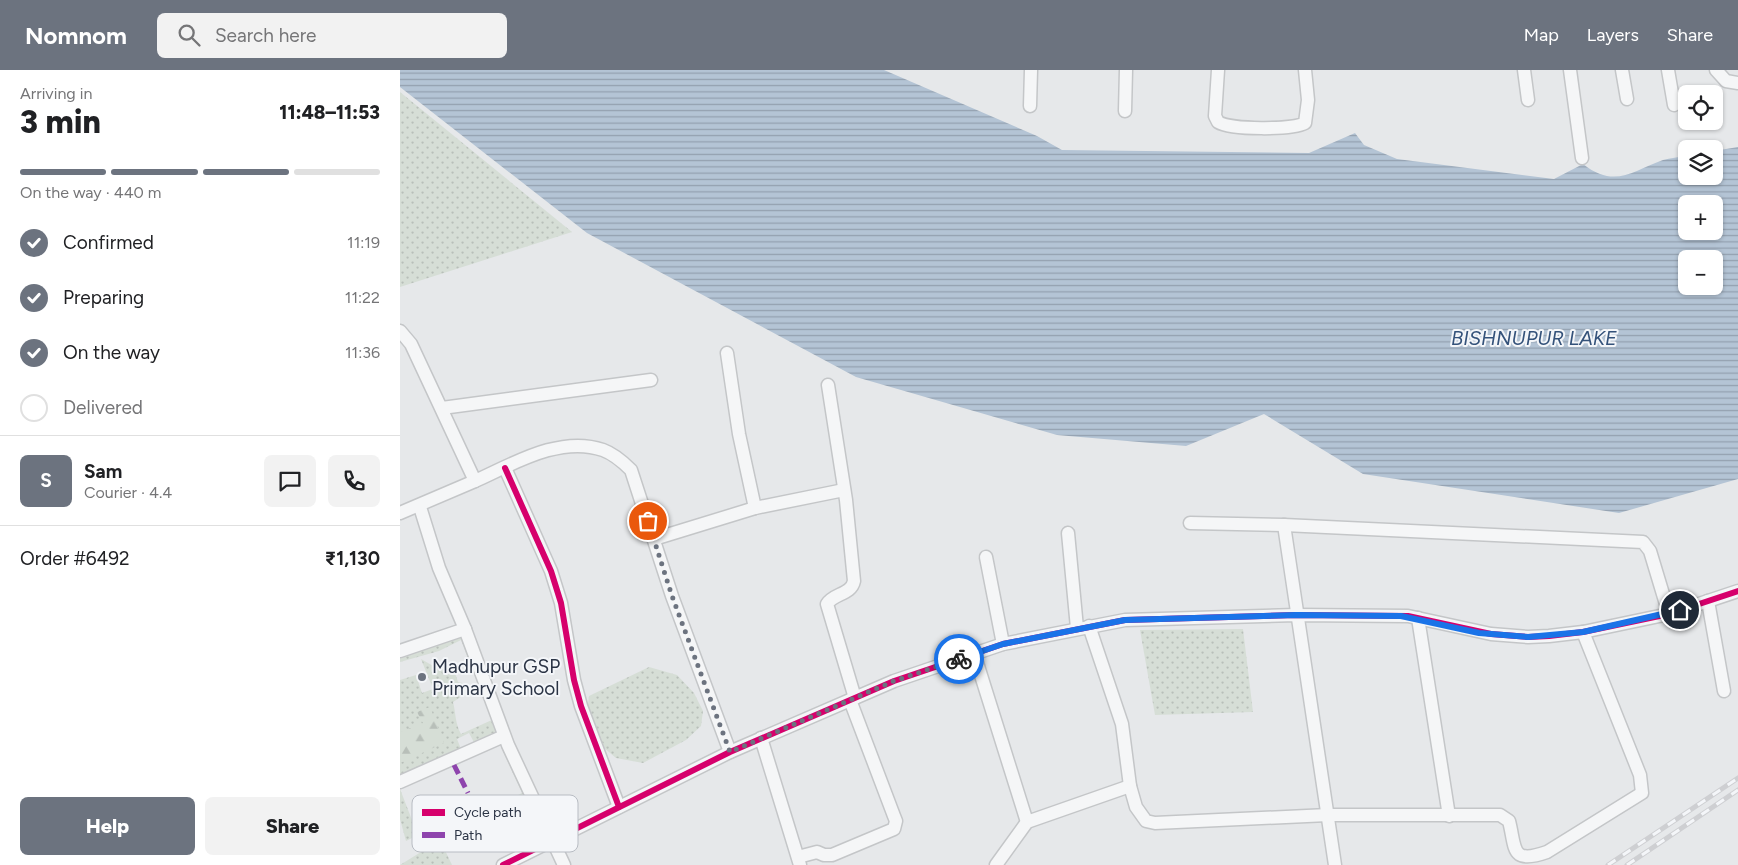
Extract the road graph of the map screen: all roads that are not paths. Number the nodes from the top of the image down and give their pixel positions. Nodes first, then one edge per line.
1 (1031, 70) edge
2 (1126, 70) edge
3 (1218, 70) edge
4 (1305, 70) edge
5 (1524, 70) edge
6 (1570, 70) edge
7 (1622, 70) edge
8 (1668, 70) edge
9 (1716, 70) edge
10 (1738, 83) edge
11 (1528, 100) dead end
12 (1627, 100) dead end
13 (1030, 106) dead end
14 (1674, 106) dead end
15 (1125, 111) dead end
16 (1582, 158) dead end
17 (400, 331) edge
18 (727, 353) dead end
19 (651, 380) dead end
20 (828, 385) dead end
21 (442, 408) junction
22 (504, 468) junction
23 (475, 482) junction
24 (844, 490) junction
25 (420, 506) junction
26 (755, 508) junction
27 (400, 513) edge
28 (1190, 523) dead end
29 (1284, 525) junction
30 (1068, 533) dead end
31 (654, 539) junction
32 (986, 557) dead end
33 (1738, 591) edge
34 (1708, 601) junction
35 (1668, 614) junction
36 (1296, 615) junction
37 (1418, 618) junction
38 (1083, 627) junction
39 (465, 629) junction
40 (1583, 632) junction
41 (1003, 644) junction
42 (400, 651) edge
43 (974, 654) junction
44 (1724, 691) dead end
45 (853, 699) junction
46 (504, 736) junction
47 (762, 738) junction
48 (730, 752) junction
49 (400, 782) edge
50 (1130, 786) junction
51 (531, 795) edge
52 (619, 807) junction
53 (1328, 815) junction
54 (1449, 816) junction
55 (1027, 822) junction
56 (578, 828) edge
57 (530, 852) edge
58 (558, 852) edge
59 (799, 861) edge
60 (503, 865) edge
61 (564, 865) edge
62 (996, 865) edge
63 (1335, 865) edge

1 - 13 street
2 - 15 street
3 - 4 street
5 - 11 street
6 - 16 street
7 - 12 street
8 - 14 street
9 - 10 street
17 - 21 street
18 - 26 street
19 - 21 street
20 - 24 street
21 - 23 street
22 - 23 street
22 - 31 street
22 - 52 street
23 - 25 street
24 - 26 street
24 - 45 street
25 - 27 street
25 - 39 street
26 - 31 street
28 - 29 street
29 - 35 street
29 - 36 street
30 - 38 street
31 - 48 street
32 - 41 street
33 - 34 street
34 - 35 street
34 - 44 street
35 - 40 street
36 - 37 street
36 - 38 street
36 - 53 street
37 - 40 street
37 - 54 street
38 - 41 street
38 - 50 street
39 - 42 street
39 - 46 street
40 - 54 street
41 - 43 street
43 - 45 street
43 - 55 street
45 - 47 street
45 - 59 street
46 - 49 street
46 - 51 street
47 - 48 street
47 - 59 street
48 - 52 street
50 - 53 street
50 - 55 street
52 - 56 street
53 - 54 street
53 - 63 street
55 - 62 street
57 - 60 street
58 - 61 street

